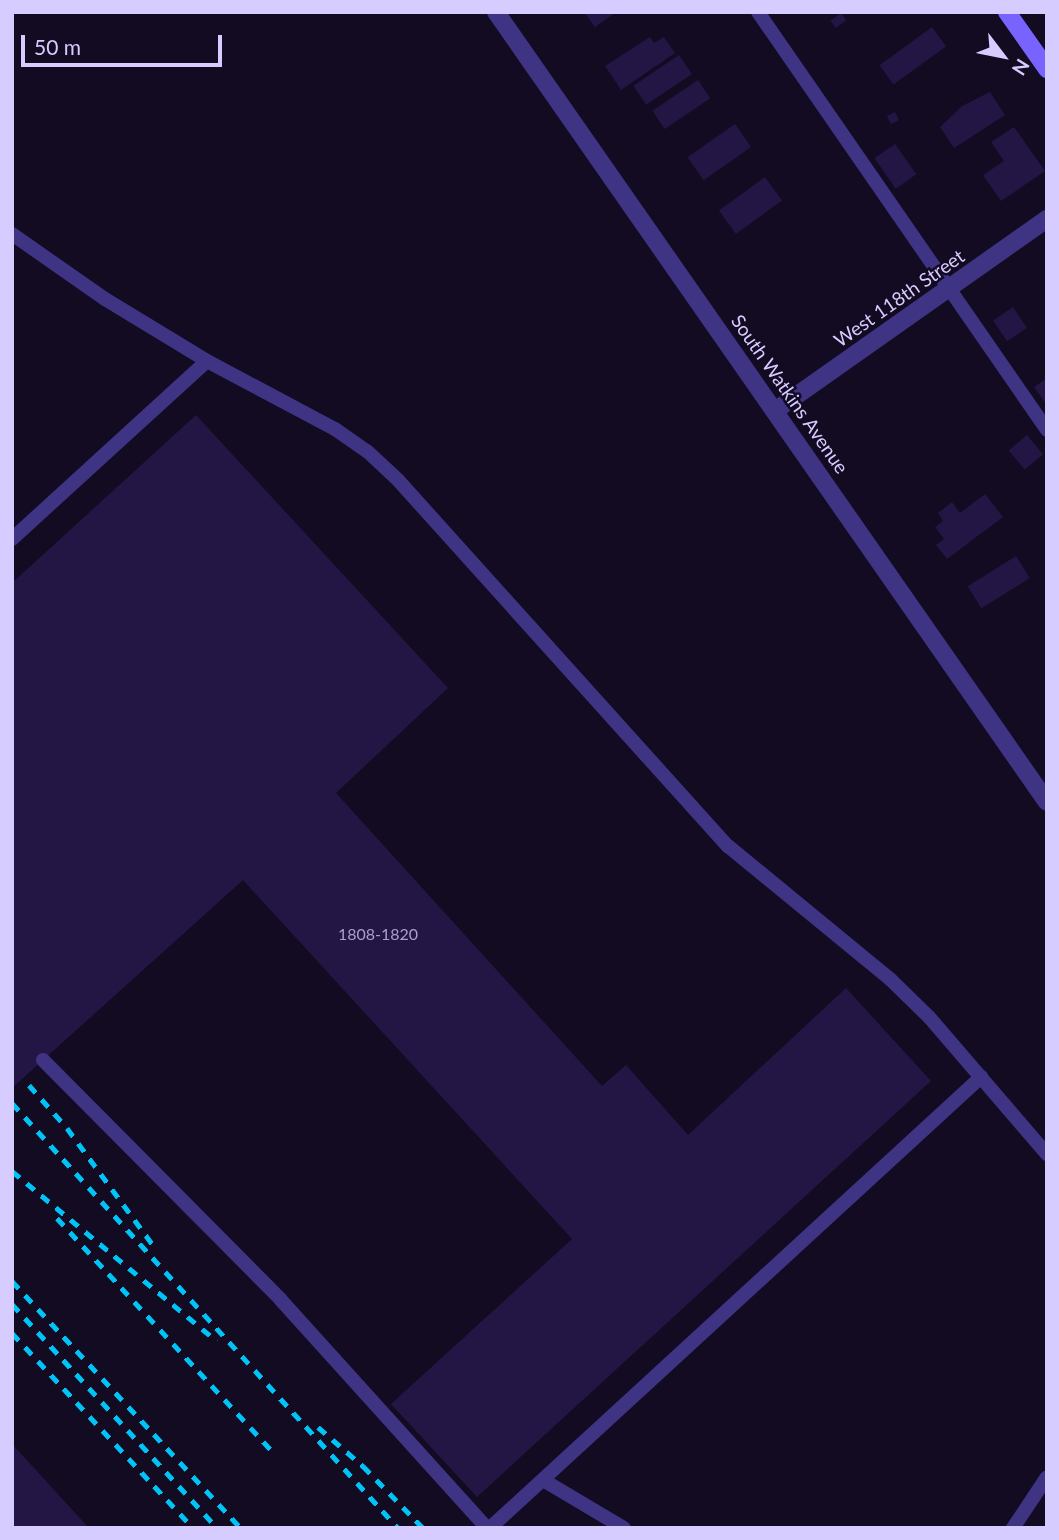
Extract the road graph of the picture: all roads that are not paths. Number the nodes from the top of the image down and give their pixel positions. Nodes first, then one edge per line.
1 (496, 12) edge
2 (758, 12) edge
3 (1007, 12) edge
4 (1047, 69) edge
5 (1047, 219) edge
6 (12, 234) edge
7 (949, 289) junction
8 (207, 361) junction
9 (776, 411) junction
10 (1047, 429) edge
11 (12, 539) edge
12 (1047, 802) edge
13 (43, 1060) dead end
14 (981, 1077) junction
15 (1047, 1154) edge
16 (1047, 1476) edge
17 (543, 1480) junction
18 (489, 1528) edge
19 (624, 1528) edge
20 (1013, 1528) edge

1 - 9 street, South Watkins Avenue
2 - 7 lane
3 - 4 main road
5 - 7 street, West 118th Street
6 - 8 lane
7 - 9 street, West 118th Street
7 - 10 lane
8 - 11 lane
8 - 14 lane
9 - 12 street, South Watkins Avenue
13 - 18 lane
14 - 15 lane
14 - 17 lane
16 - 20 lane
17 - 18 lane
17 - 19 lane

